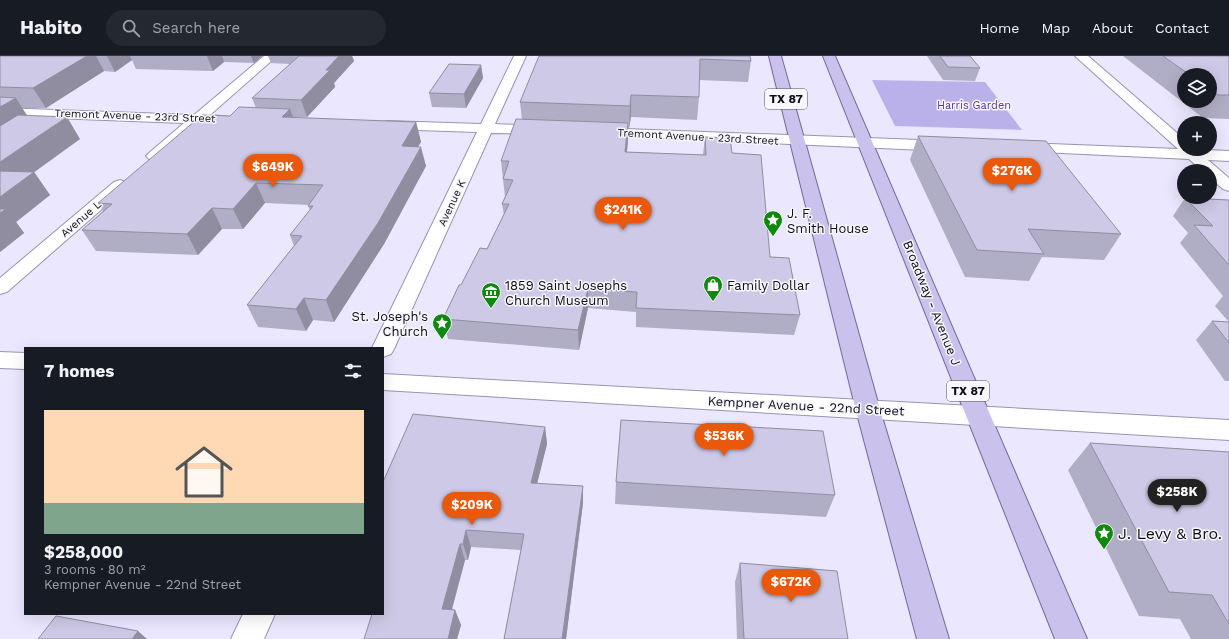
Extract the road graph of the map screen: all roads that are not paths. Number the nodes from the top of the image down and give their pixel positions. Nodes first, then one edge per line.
1 (271, 56) edge
2 (520, 56) edge
3 (775, 56) edge
4 (829, 56) edge
5 (1081, 56) edge
6 (0, 112) edge
7 (198, 118) junction
8 (236, 120) edge
9 (376, 125) edge
10 (486, 128) junction
11 (556, 131) edge
12 (587, 132) edge
13 (1177, 140) edge
14 (798, 141) junction
15 (866, 144) junction
16 (958, 146) edge
17 (1013, 148) edge
18 (1177, 150) edge
19 (1217, 154) edge
20 (1195, 156) edge
21 (1229, 156) edge
22 (146, 163) edge
23 (133, 174) edge
24 (1229, 186) edge
25 (0, 288) edge
26 (384, 347) edge
27 (0, 360) edge
28 (24, 361) edge
29 (384, 382) edge
30 (868, 410) junction
31 (978, 416) junction
32 (1229, 430) edge
33 (259, 615) edge
34 (247, 639) edge
35 (933, 639) edge
36 (1071, 639) edge

1 - 7 street
2 - 10 street, Avenue K
3 - 14 main road, TX 87
4 - 15 main road, Broadway - Avenue J / TX 87
5 - 13 street
6 - 7 street, Tremont Avenue - 23rd Street
7 - 8 street, Tremont Avenue - 23rd Street
7 - 22 street
9 - 10 street
10 - 11 street
10 - 26 street, Avenue K
12 - 14 street, Tremont Avenue - 23rd Street
14 - 15 street, Tremont Avenue - 23rd Street
14 - 30 main road, TX 87
15 - 16 street, Tremont Avenue - 23rd Street
15 - 31 main road, Broadway - Avenue J / TX 87
17 - 18 street
19 - 21 street
20 - 24 street
23 - 25 street, Avenue L
27 - 28 street
29 - 30 street, Kempner Avenue - 22nd Street
30 - 31 street, Kempner Avenue - 22nd Street
30 - 35 main road, TX 87
31 - 32 street, Kempner Avenue - 22nd Street
31 - 36 main road, Broadway - Avenue J / TX 87
33 - 34 street

